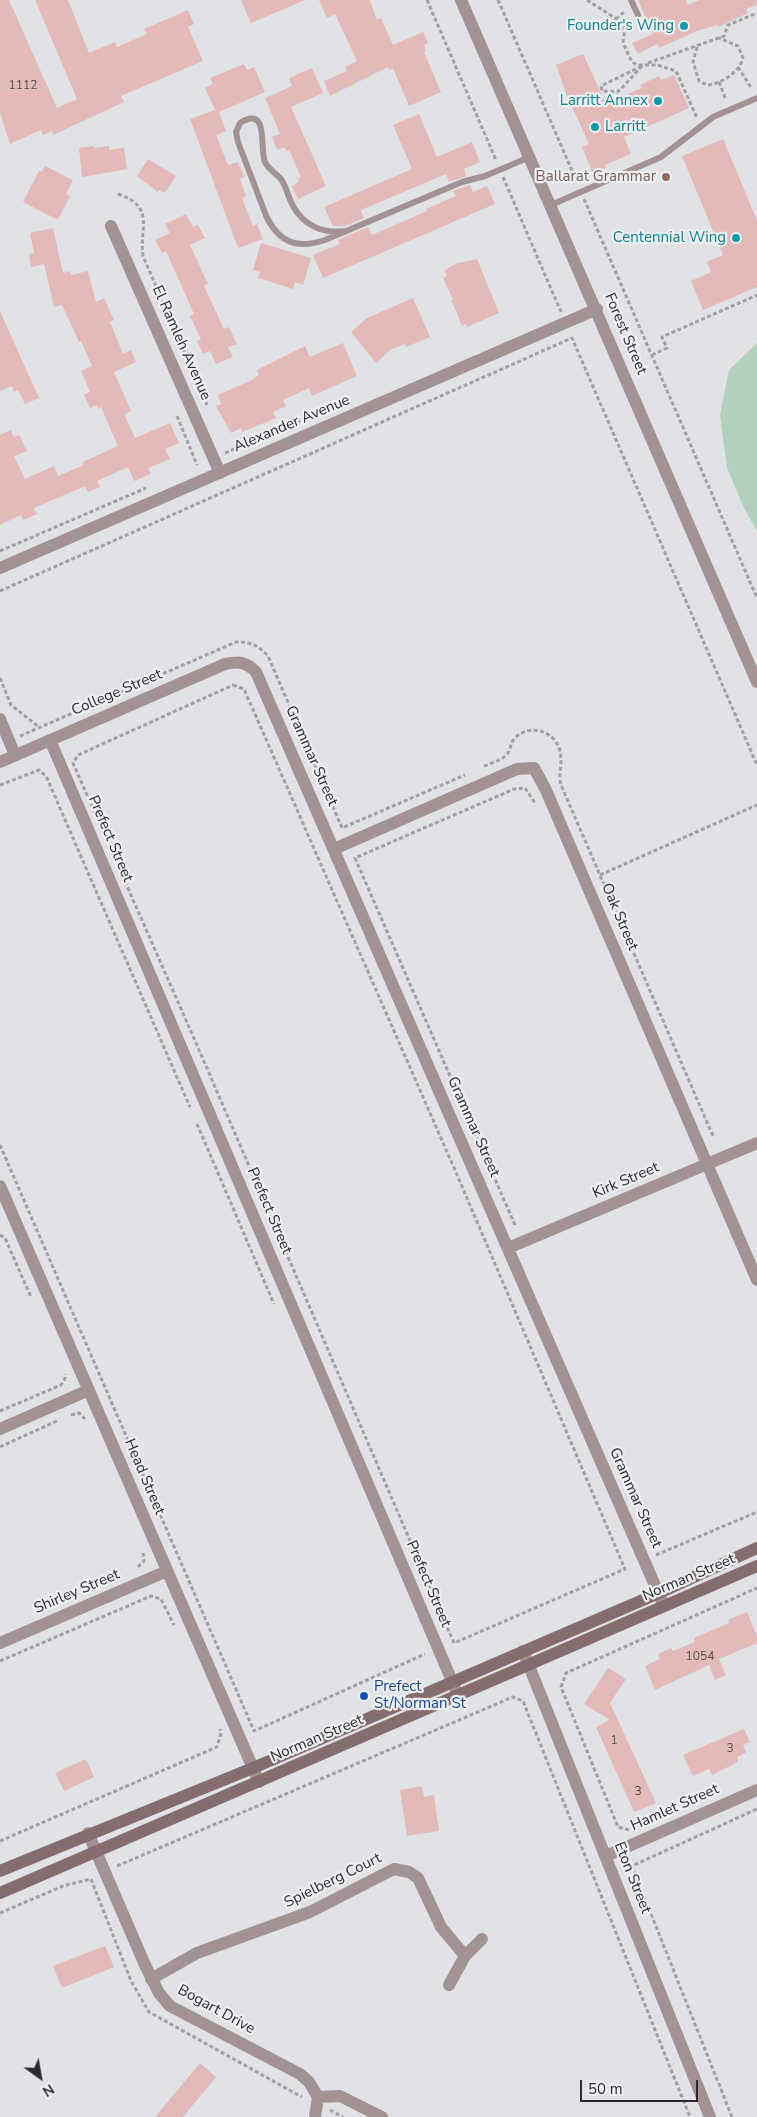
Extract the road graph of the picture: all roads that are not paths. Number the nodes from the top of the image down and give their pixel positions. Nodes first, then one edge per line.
1 (461, 0) edge
2 (631, 0) edge
3 (638, 15) dead end
4 (757, 98) edge
5 (530, 157) junction
6 (551, 205) junction
7 (111, 226) dead end
8 (346, 231) junction
9 (597, 310) junction
10 (220, 473) junction
11 (0, 568) edge
12 (247, 663) joint
13 (757, 682) edge
14 (0, 719) edge
15 (50, 740) junction
16 (15, 755) junction
17 (0, 762) edge
18 (334, 849) junction
19 (757, 1143) edge
20 (708, 1164) junction
21 (0, 1186) edge
22 (6, 1215) edge
23 (508, 1248) junction
24 (757, 1280) edge
25 (89, 1390) junction
26 (0, 1429) edge
27 (757, 1548) edge
28 (757, 1566) edge
29 (167, 1571) junction
30 (658, 1593) junction
31 (664, 1606) junction
32 (0, 1643) edge
33 (523, 1651) junction
34 (528, 1665) junction
35 (452, 1682) junction
36 (458, 1695) junction
37 (253, 1768) junction
38 (259, 1782) junction
39 (757, 1790) edge
40 (88, 1833) junction
41 (95, 1852) junction
42 (606, 1856) junction
43 (0, 1871) edge
44 (0, 1893) edge
45 (482, 1939) dead end
46 (464, 1956) junction
47 (151, 1979) junction
48 (449, 1985) dead end
49 (317, 2106) edge
50 (382, 2117) edge
51 (710, 2117) edge

1 - 5 street, Forest Street
2 - 3 lane
4 - 6 lane
5 - 6 street, Forest Street
5 - 8 lane
6 - 9 street, Forest Street
7 - 10 street, El Ramleh Avenue
8 - 8 lane
9 - 10 street, Alexander Avenue
9 - 13 street, Forest Street
10 - 11 street, Alexander Avenue
12 - 15 street, College Street
12 - 18 street, Grammar Street
14 - 16 street
15 - 16 street, College Street
15 - 35 street, Prefect Street
16 - 17 street, College Street
18 - 20 street, Oak Street
18 - 23 street, Grammar Street
19 - 20 street, Kirk Street
20 - 23 street, Kirk Street
20 - 24 street, Oak Street
21 - 22 street, Head Street
22 - 25 street, Head Street
23 - 30 street, Grammar Street
25 - 26 street
25 - 29 street, Head Street
27 - 30 main road, Norman Street
28 - 31 main road, Norman Street
29 - 32 street, Shirley Street
29 - 37 street, Head Street
30 - 31 street, Grammar Street
30 - 33 main road, Norman Street
31 - 34 main road, Norman Street
33 - 34 street, Eton Street
33 - 35 main road, Norman Street
34 - 36 main road, Norman Street
34 - 42 street, Eton Street
35 - 36 street, Prefect Street
35 - 37 main road, Norman Street
36 - 38 main road, Norman Street
37 - 38 street, Head Street
37 - 40 main road, Norman Street
38 - 41 main road, Norman Street
39 - 42 street, Hamlet Street
40 - 41 street, Bogart Drive
40 - 43 main road, Norman Street
41 - 44 main road, Norman Street
41 - 47 street, Bogart Drive
42 - 51 street, Eton Street
45 - 46 street
46 - 47 street, Spielberg Court
46 - 48 street
47 - 49 street, Bogart Drive
49 - 50 street

